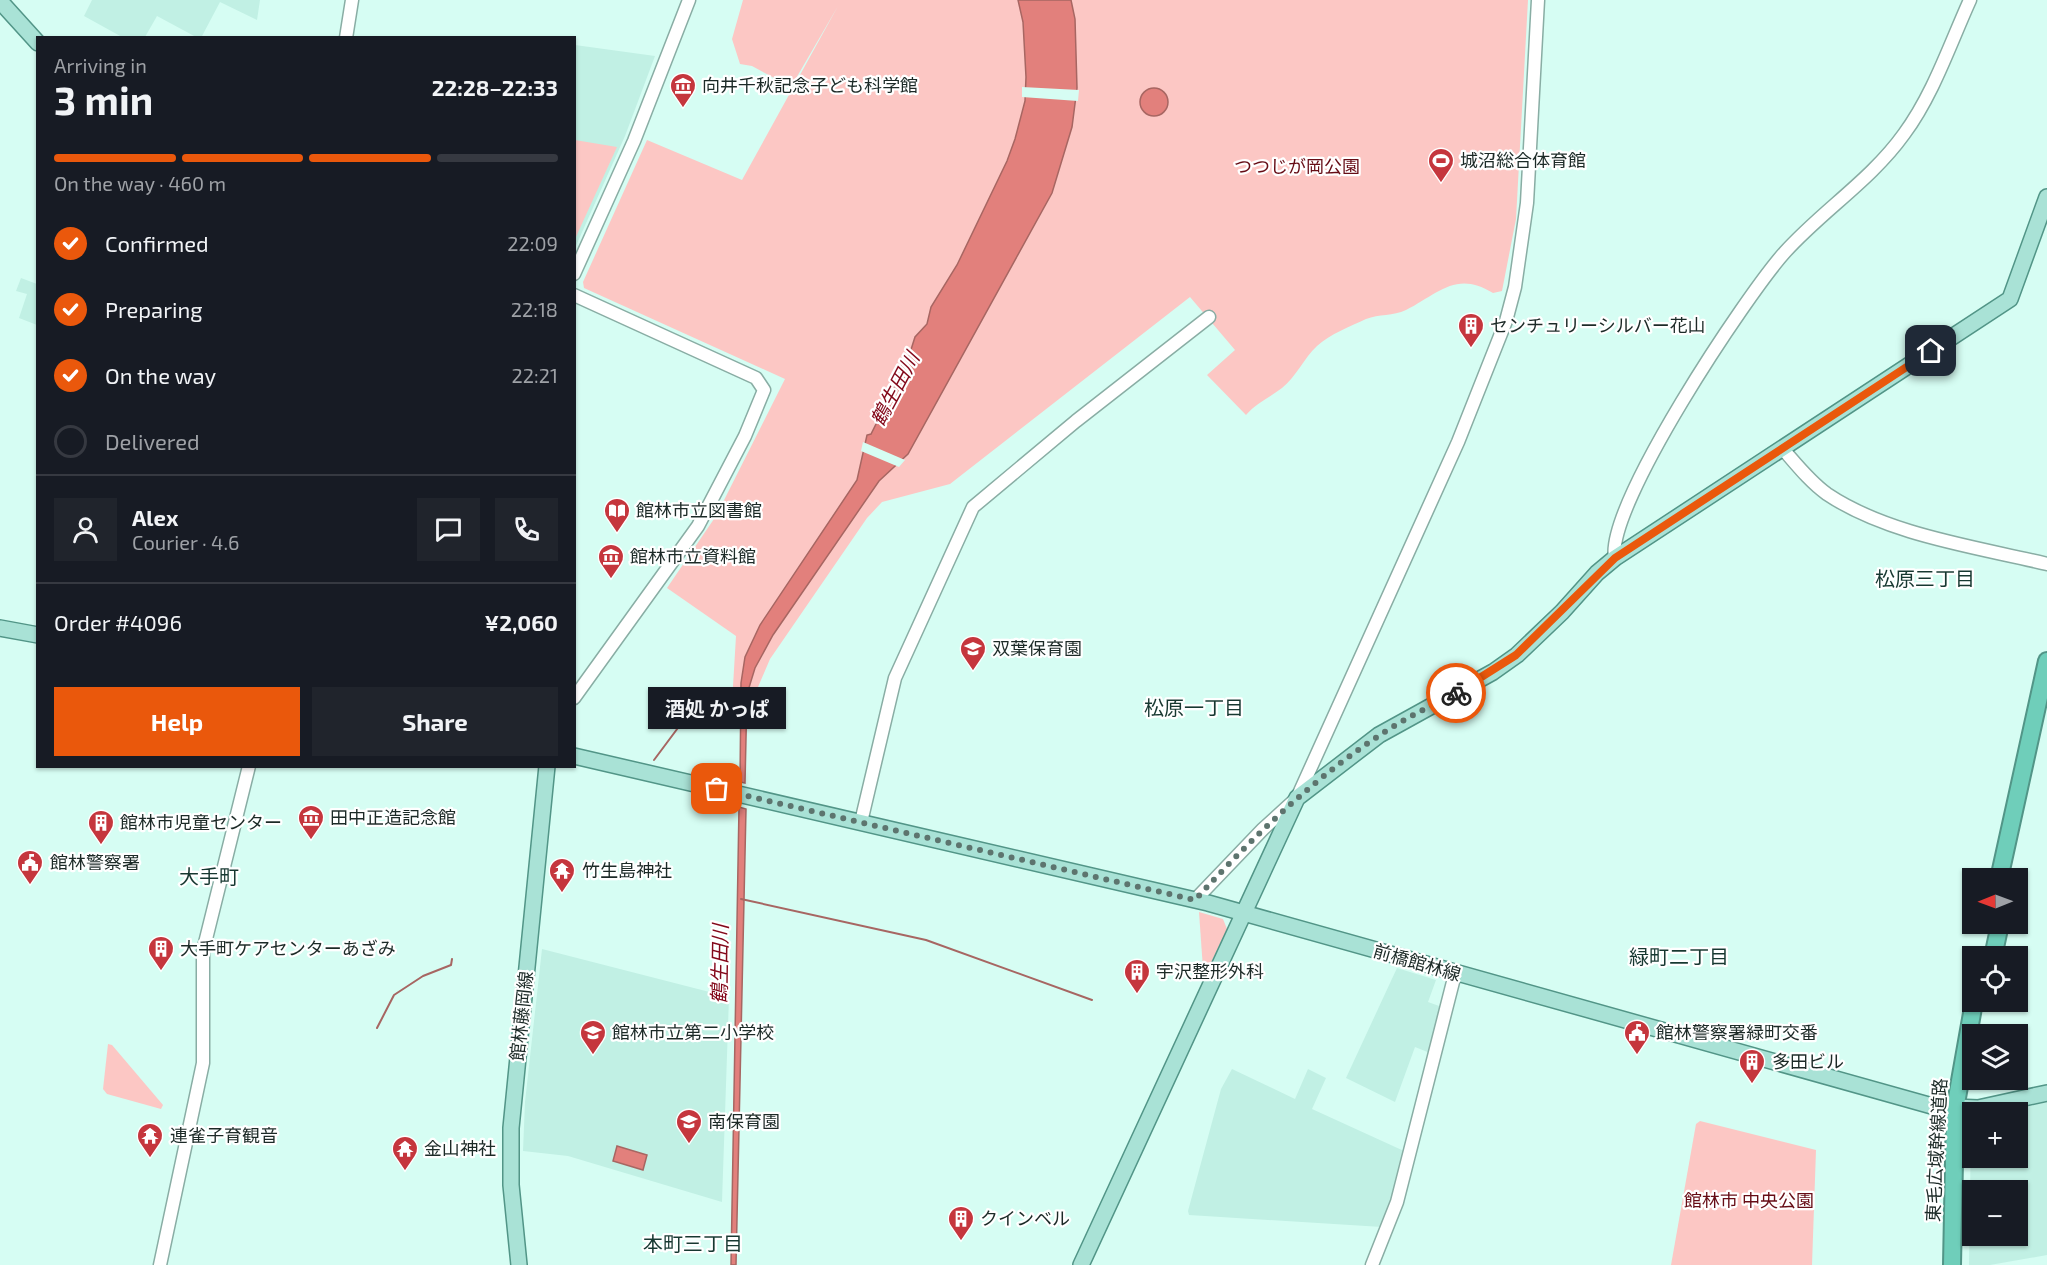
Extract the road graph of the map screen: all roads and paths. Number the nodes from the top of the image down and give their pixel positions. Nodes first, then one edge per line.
1 (352, 0) edge
2 (689, 0) edge
3 (1538, 0) edge
4 (1970, 0) edge
5 (0, 1) edge
6 (346, 36) edge
7 (36, 41) edge
8 (2047, 196) edge
9 (576, 269) edge
10 (576, 296) edge
11 (1209, 317) dead end
12 (1782, 448) junction
13 (1615, 558) junction
14 (2047, 564) edge
15 (0, 628) edge
16 (36, 635) edge
17 (2047, 661) edge
18 (576, 695) edge
19 (2047, 709) edge
20 (576, 756) edge
21 (249, 768) edge
22 (547, 768) edge
23 (1297, 798) junction
24 (861, 822) junction
25 (2001, 868) edge
26 (2012, 868) edge
27 (1195, 900) junction
28 (1245, 914) junction
29 (1455, 974) junction
30 (1973, 1012) edge
31 (1964, 1090) edge
32 (2047, 1093) edge
33 (1960, 1109) junction
34 (160, 1265) edge
35 (519, 1265) edge
36 (1081, 1265) edge
37 (1372, 1265) edge
38 (1952, 1265) edge
39 (1960, 1265) edge

1 - 6 street
2 - 9 street
3 - 23 street
4 - 13 street
5 - 7 main road
8 - 12 main road
10 - 18 street
11 - 24 street
12 - 13 main road
12 - 14 street
13 - 23 main road
15 - 16 main road
17 - 25 highway
19 - 26 highway
20 - 24 main road, 前橋館林線
21 - 34 street
22 - 35 main road, 館林藤岡線
23 - 27 street
23 - 28 main road
24 - 27 main road, 前橋館林線
27 - 28 main road, 前橋館林線
28 - 29 main road, 前橋館林線
28 - 36 main road
29 - 33 main road, 前橋館林線
29 - 37 street
30 - 33 highway, 東毛広域幹線道路
31 - 33 highway, 東毛広域幹線道路
32 - 33 main road
33 - 38 highway, 東毛広域幹線道路
33 - 39 highway, 東毛広域幹線道路

